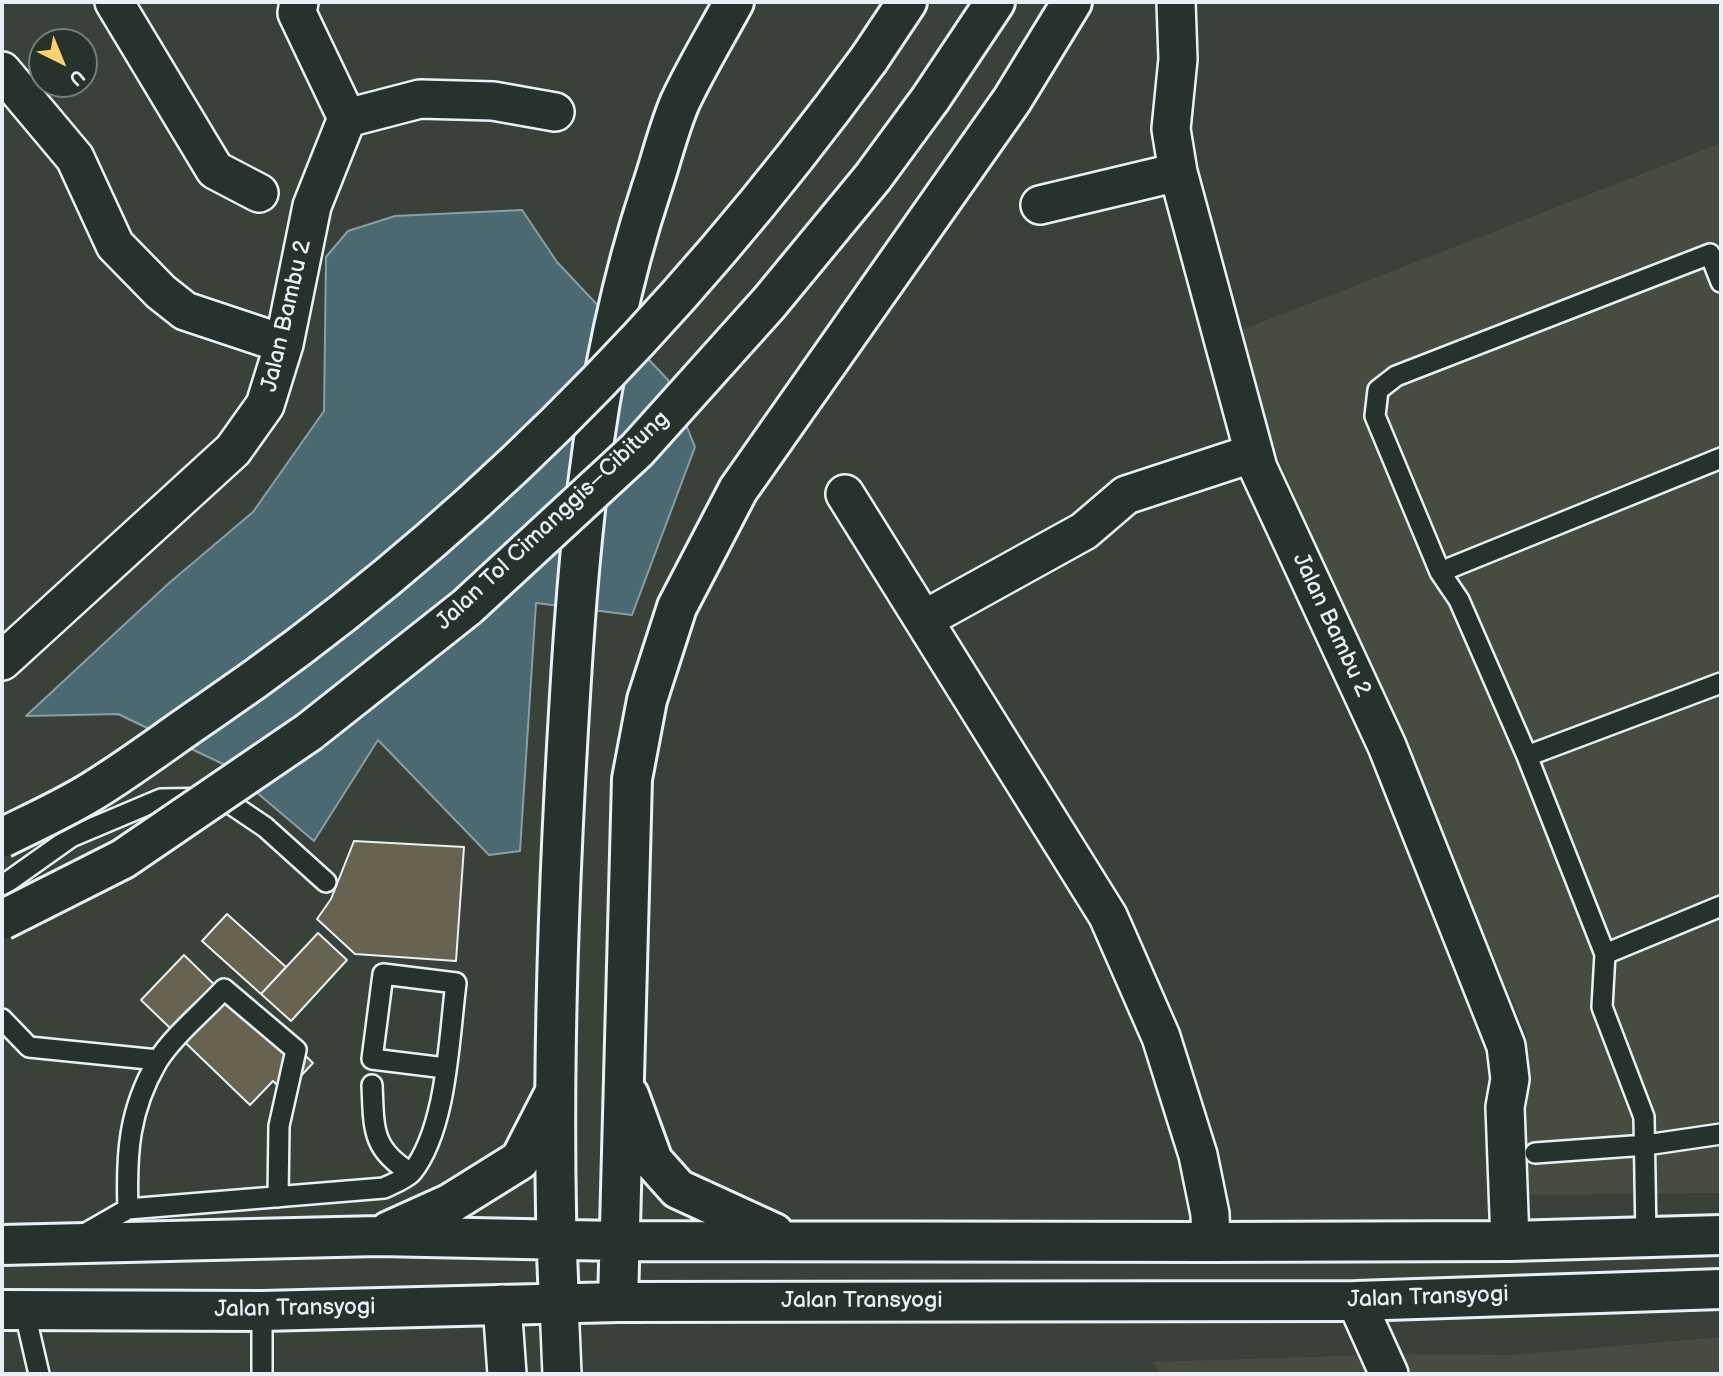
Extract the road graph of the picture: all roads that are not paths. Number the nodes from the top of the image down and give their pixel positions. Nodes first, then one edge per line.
1 (114, 2) edge
2 (299, 2) edge
3 (734, 2) edge
4 (907, 2) edge
5 (995, 2) edge
6 (1072, 2) edge
7 (1176, 2) edge
8 (2, 71) edge
9 (555, 113) dead end
10 (347, 118) junction
11 (1178, 172) junction
12 (259, 193) dead end
13 (1040, 205) dead end
14 (1716, 252) edge
15 (1721, 282) edge
16 (284, 344) junction
17 (1254, 453) junction
18 (1721, 458) edge
19 (845, 494) dead end
20 (1440, 572) junction
21 (925, 620) junction
22 (2, 661) edge
23 (1721, 683) edge
24 (1527, 756) junction
25 (2, 838) edge
26 (326, 882) dead end
27 (2, 886) edge
28 (1721, 906) edge
29 (2, 920) edge
30 (1605, 954) junction
31 (2, 1019) edge
32 (158, 1060) junction
33 (445, 1068) junction
34 (622, 1077) junction
35 (372, 1085) dead end
36 (557, 1088) junction
37 (1721, 1134) edge
38 (1646, 1145) junction
39 (1535, 1153) dead end
40 (411, 1173) junction
41 (278, 1197) junction
42 (128, 1209) junction
43 (1721, 1235) edge
44 (378, 1236) junction
45 (1646, 1238) junction
46 (556, 1239) junction
47 (789, 1239) junction
48 (618, 1241) junction
49 (1510, 1241) junction
50 (1212, 1242) junction
51 (69, 1244) junction
52 (2, 1245) edge
53 (1721, 1289) edge
54 (1356, 1301) junction
55 (618, 1302) junction
56 (559, 1303) junction
57 (502, 1304) junction
58 (13, 1310) edge
59 (262, 1311) junction
60 (39, 1374) edge
61 (262, 1374) edge
62 (507, 1374) edge
63 (562, 1374) edge
64 (1389, 1374) edge

1 - 12 street
2 - 10 street
3 - 36 highway, bridge
4 - 25 highway, bridge
5 - 29 highway, Jalan Tol Cimanggis–Cibitung, bridge
6 - 34 highway
7 - 11 street, Jalan Bambu 2
8 - 16 street
9 - 10 street
10 - 16 street, Jalan Bambu 2
11 - 13 street
11 - 17 street, Jalan Bambu 2
14 - 15 lane
14 - 20 lane
16 - 22 street, Jalan Bambu 2
17 - 21 street
17 - 49 street, Jalan Bambu 2
18 - 20 lane
19 - 21 street
20 - 24 lane
21 - 50 street
23 - 24 lane
24 - 30 lane
26 - 27 lane
28 - 30 lane
30 - 38 lane
31 - 32 lane
32 - 41 lane
32 - 42 lane
33 - 33 lane
33 - 40 lane
34 - 47 highway
34 - 48 highway
35 - 40 lane
36 - 44 highway
36 - 46 highway
37 - 38 lane
38 - 39 lane
38 - 45 lane
40 - 41 lane
41 - 42 lane
42 - 51 lane
43 - 45 highway
44 - 46 highway
44 - 51 highway
45 - 49 highway
46 - 48 highway
46 - 56 highway
47 - 48 highway
47 - 50 highway
48 - 55 highway
49 - 50 highway
51 - 52 highway
53 - 54 highway, Jalan Transyogi
54 - 55 highway, Jalan Transyogi
54 - 64 street
55 - 56 highway, Jalan Transyogi
56 - 57 highway, Jalan Transyogi
56 - 63 street
57 - 59 highway, Jalan Transyogi
57 - 62 street
58 - 59 highway, Jalan Transyogi
58 - 60 lane
59 - 61 lane

